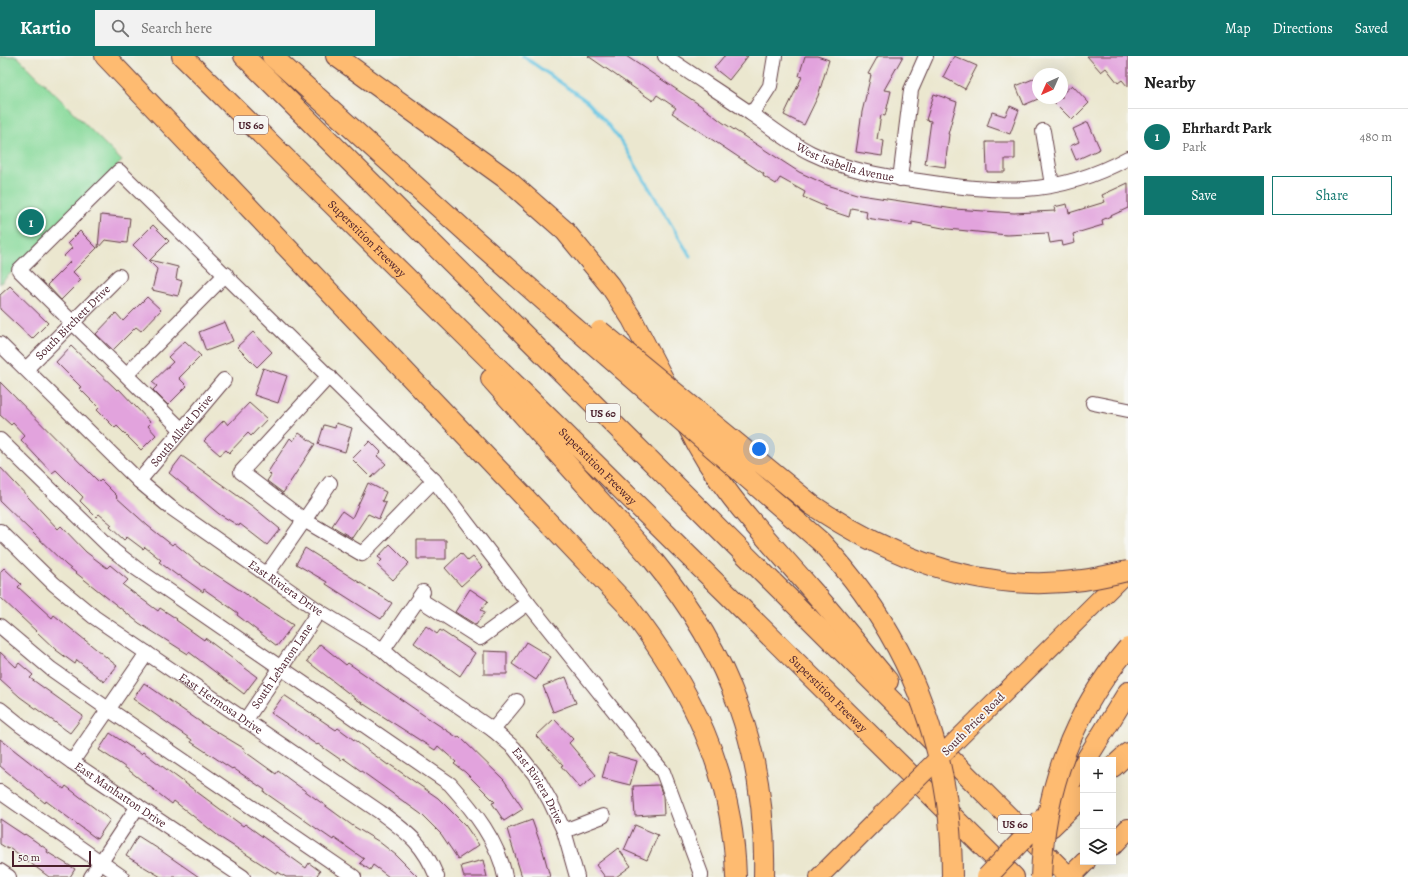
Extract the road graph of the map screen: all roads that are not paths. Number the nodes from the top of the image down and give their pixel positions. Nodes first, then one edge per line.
1 (104, 56) edge
2 (182, 56) edge
3 (244, 56) edge
4 (272, 56) edge
5 (336, 56) edge
6 (665, 56) edge
7 (775, 56) edge
8 (926, 56) edge
9 (752, 114) junction
10 (1042, 131) dead end
11 (1127, 160) edge
12 (900, 179) junction
13 (1052, 185) junction
14 (320, 194) junction
15 (226, 274) junction
16 (119, 276) dead end
17 (73, 322) junction
18 (595, 336) junction
19 (0, 344) edge
20 (26, 369) junction
21 (126, 374) junction
22 (329, 376) junction
23 (224, 380) dead end
24 (1094, 403) dead end
25 (1128, 410) edge
26 (182, 430) junction
27 (0, 440) edge
28 (139, 480) junction
29 (434, 480) junction
30 (330, 483) dead end
31 (304, 520) junction
32 (0, 531) edge
33 (1128, 571) edge
34 (267, 574) junction
35 (528, 603) junction
36 (319, 611) junction
37 (0, 626) edge
38 (1128, 648) edge
39 (383, 650) junction
40 (147, 653) junction
41 (280, 669) junction
42 (1128, 692) edge
43 (517, 701) dead end
44 (0, 709) edge
45 (108, 709) junction
46 (245, 721) junction
47 (493, 730) junction
48 (1128, 753) edge
49 (1088, 757) edge
50 (72, 762) junction
51 (1116, 764) edge
52 (1080, 769) edge
53 (961, 771) junction
54 (0, 792) edge
55 (1080, 798) edge
56 (138, 806) junction
57 (603, 816) dead end
58 (1128, 820) edge
59 (1046, 824) junction
60 (1128, 829) edge
61 (564, 831) junction
62 (1116, 831) edge
63 (980, 842) junction
64 (1116, 842) edge
65 (101, 863) junction
66 (1090, 867) edge
67 (0, 871) edge
68 (9, 877) edge
69 (92, 877) edge
70 (122, 877) edge
71 (243, 877) edge
72 (354, 877) edge
73 (437, 877) edge
74 (505, 877) edge
75 (577, 877) edge
76 (701, 877) edge
77 (736, 877) edge
78 (764, 877) edge
79 (819, 877) edge
80 (952, 877) edge
81 (987, 877) edge
82 (1002, 877) edge
83 (1010, 877) edge
84 (1014, 877) edge
85 (1041, 877) edge
86 (1070, 877) edge

1 - 77 highway
2 - 14 highway, Superstition Freeway / US 60
3 - 53 highway, US 60
4 - 18 highway
5 - 53 highway
6 - 9 street, West Isabella Avenue
7 - 9 street
8 - 12 street
9 - 12 street, West Isabella Avenue
10 - 13 street
11 - 13 street, West Isabella Avenue
12 - 13 street, West Isabella Avenue
14 - 63 highway, Superstition Freeway / US 60
14 - 78 highway
15 - 17 street
15 - 21 street
15 - 22 street
16 - 17 street, South Birchett Drive
17 - 20 street, South Birchett Drive
17 - 21 street
18 - 33 highway, bridge
18 - 80 highway, bridge
19 - 20 street, East Riviera Drive
20 - 28 street, East Riviera Drive
21 - 26 street
22 - 29 street
22 - 31 street
23 - 26 street, South Allred Drive
24 - 25 street
26 - 28 street, South Allred Drive
27 - 41 street
28 - 34 street, East Riviera Drive
29 - 31 street
29 - 35 street
30 - 31 street
31 - 34 street
32 - 40 street, East Hermosa Drive
33 - 79 main road, South Price Road, bridge
34 - 36 street, East Riviera Drive
35 - 39 street
35 - 76 street
36 - 39 street, East Riviera Drive
36 - 41 street, South Lebanon Lane
37 - 45 street
38 - 85 highway, bridge
39 - 47 street, East Riviera Drive
40 - 45 street
40 - 46 street, East Hermosa Drive
41 - 46 street, South Lebanon Lane
41 - 74 street
42 - 49 highway
43 - 47 street
44 - 50 street, East Manhatton Drive
45 - 50 street
45 - 72 street
46 - 73 street, East Hermosa Drive
47 - 61 street, East Riviera Drive
48 - 51 highway
50 - 56 street, East Manhatton Drive
52 - 59 highway
53 - 86 highway, US 60
54 - 65 street
55 - 59 highway
56 - 65 street
56 - 71 street, East Manhatton Drive
57 - 61 street, East Riviera Drive
58 - 62 highway
59 - 81 highway, bridge
59 - 82 highway, bridge
60 - 64 highway
61 - 75 street, East Riviera Drive
63 - 83 highway
63 - 84 highway, Superstition Freeway / US 60
65 - 69 street
65 - 70 street
66 - 86 highway
67 - 68 street

